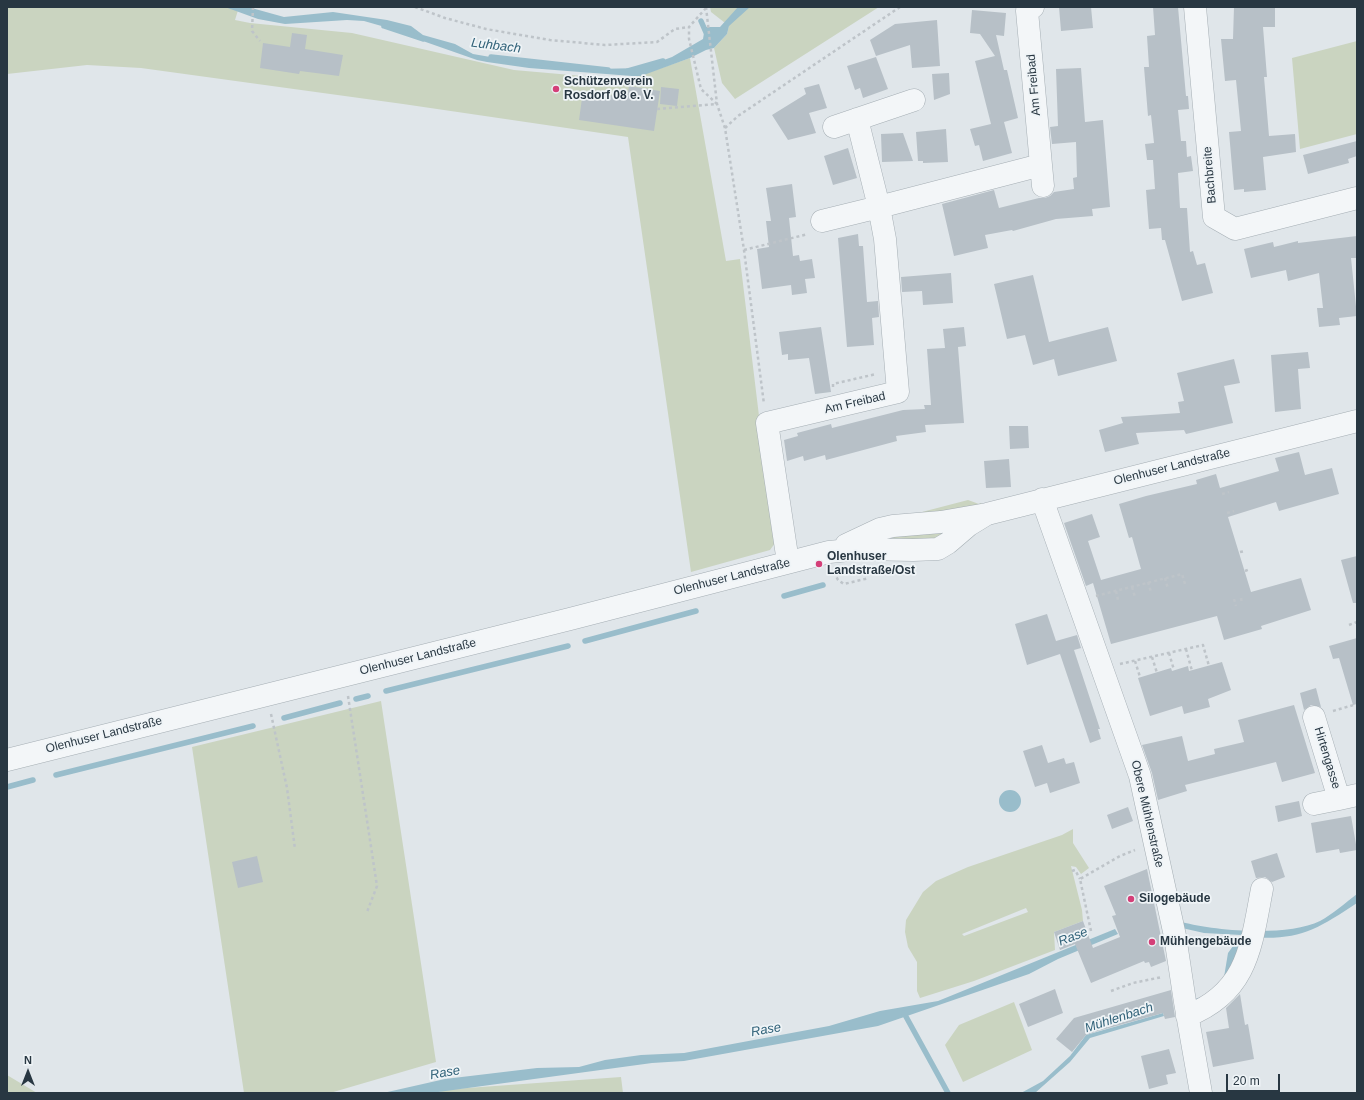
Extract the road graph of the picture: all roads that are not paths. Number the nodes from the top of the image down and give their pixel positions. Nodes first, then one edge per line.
1 (1033, 7) edge
2 (1195, 7) edge
3 (914, 100) dead end
4 (857, 120) junction
5 (834, 127) dead end
6 (1357, 198) edge
7 (879, 207) junction
8 (822, 221) road end
9 (1357, 421) edge
10 (1042, 499) junction
11 (788, 562) junction
12 (1314, 717) road end
13 (7, 760) edge
14 (1348, 797) edge
15 (1314, 804) dead end
16 (1262, 888) dead end
17 (1186, 1009) junction
18 (1201, 1093) edge

1 - 7 street, Am Freibad
2 - 6 street, Bachbreite
3 - 4 street
4 - 5 street
4 - 7 street, Am Freibad
7 - 8 street, Am Freibad
7 - 11 street, Am Freibad
9 - 10 street, Olenhuser Landstraße
10 - 11 street, Olenhuser Landstraße
10 - 17 street, Obere Mühlenstraße
11 - 13 street, Olenhuser Landstraße
12 - 14 street, Hirtengasse
14 - 15 street, Hirtengasse
16 - 17 street
17 - 18 street, Obere Mühlenstraße

